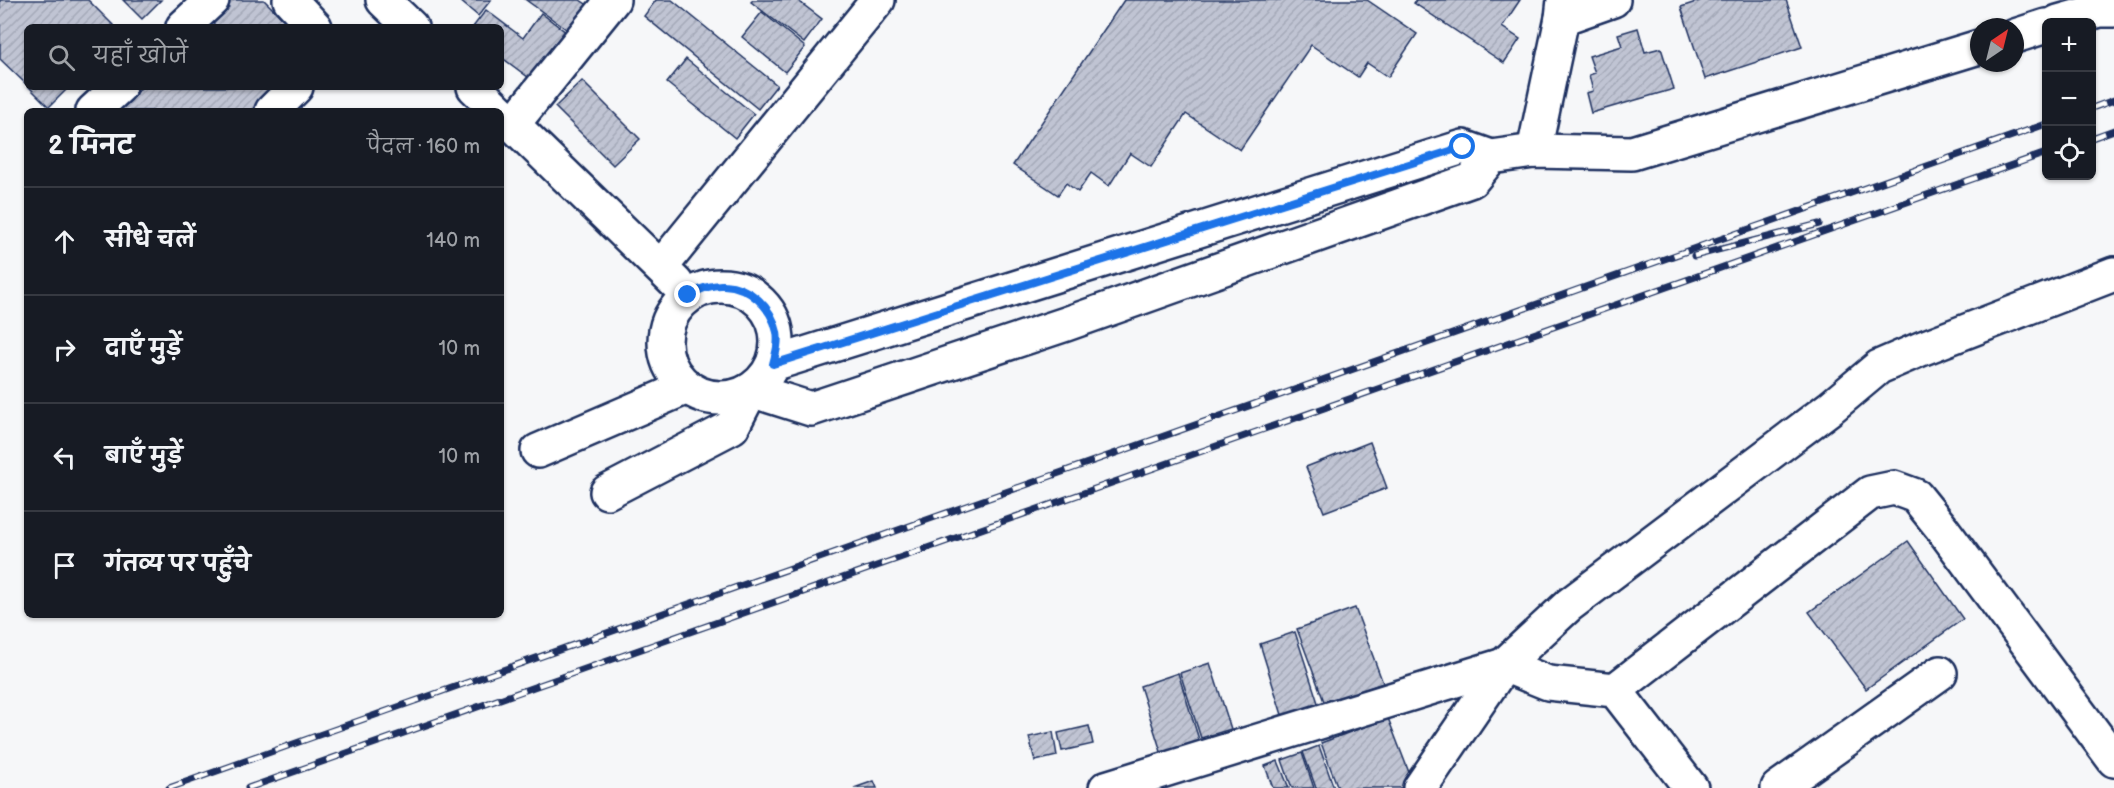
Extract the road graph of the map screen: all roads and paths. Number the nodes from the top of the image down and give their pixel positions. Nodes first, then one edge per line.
1 (212, 0) edge
2 (290, 0) edge
3 (383, 0) edge
4 (613, 0) edge
5 (878, 0) edge
6 (1613, 0) edge
7 (1563, 9) edge
8 (2114, 10) edge
9 (2072, 18) edge
10 (186, 24) edge
11 (312, 24) edge
12 (408, 24) edge
13 (2042, 27) edge
14 (2024, 33) edge
15 (1970, 50) edge
16 (115, 90) edge
17 (293, 90) edge
18 (477, 90) edge
19 (96, 108) edge
20 (275, 108) edge
21 (496, 108) edge
22 (504, 116) edge
23 (1534, 151) junction
24 (1491, 157) junction
25 (661, 267) junction
26 (2114, 274) edge
27 (688, 295) junction
28 (773, 364) junction
29 (687, 387) junction
30 (752, 390) junction
31 (538, 451) dead end
32 (607, 492) dead end
33 (1504, 665) junction
34 (1940, 673) dead end
35 (1615, 690) junction
36 (2114, 760) edge
37 (1106, 788) edge
38 (1420, 788) edge
39 (1691, 788) edge
40 (1778, 788) edge

1 - 10 street
2 - 11 street
3 - 12 street
4 - 22 street
5 - 25 street
6 - 7 street
7 - 23 street
8 - 9 street
13 - 14 street
15 - 23 street
16 - 19 street
17 - 20 street
18 - 21 street
22 - 25 street
23 - 24 street
24 - 28 street
24 - 30 street
25 - 27 street
26 - 33 street
27 - 28 street
27 - 29 street
28 - 30 street
29 - 30 street
29 - 31 street
30 - 32 street
33 - 35 street
33 - 37 street
33 - 38 street
34 - 40 street
35 - 36 street
35 - 39 street

